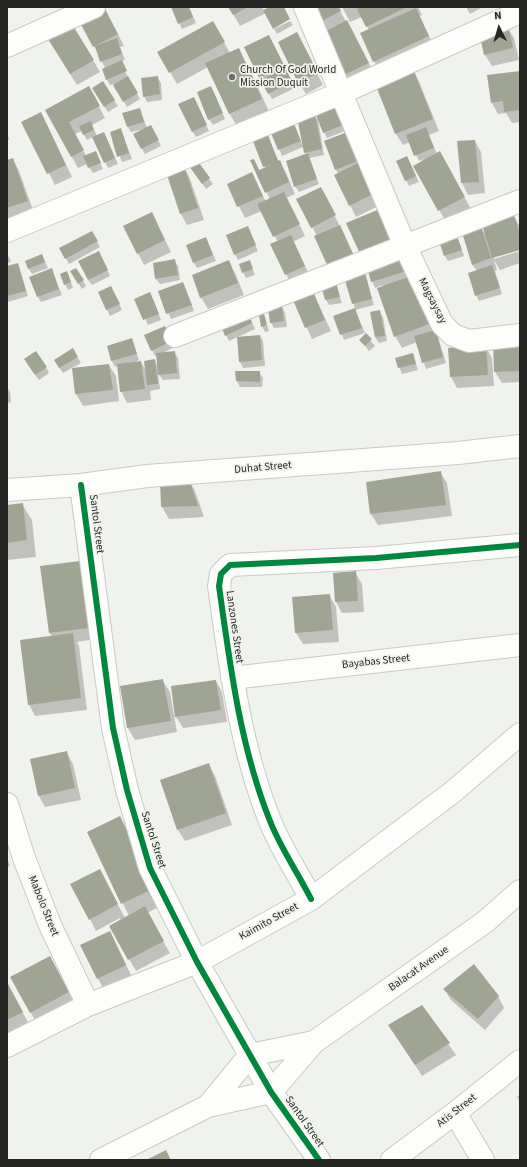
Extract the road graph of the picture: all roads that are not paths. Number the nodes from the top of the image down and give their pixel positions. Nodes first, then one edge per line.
1 (94, 7) edge
2 (305, 7) edge
3 (520, 12) edge
4 (7, 46) edge
5 (341, 93) junction
6 (520, 201) edge
7 (7, 231) edge
8 (405, 246) junction
9 (520, 335) edge
10 (175, 336) dead end
11 (520, 446) edge
12 (81, 485) junction
13 (7, 490) edge
14 (520, 545) edge
15 (520, 645) edge
16 (232, 678) junction
17 (520, 734) edge
18 (7, 804) edge
19 (520, 891) edge
20 (311, 898) junction
21 (197, 962) junction
22 (88, 1005) junction
23 (314, 1042) junction
24 (7, 1046) edge
25 (250, 1055) junction
26 (520, 1061) edge
27 (271, 1092) junction
28 (208, 1106) junction
29 (455, 1113) junction
30 (100, 1160) edge
31 (319, 1160) edge
32 (392, 1160) edge
33 (483, 1160) edge

1 - 4 street
2 - 5 street, Magsaysay
3 - 5 street
5 - 7 street
5 - 8 street, Magsaysay
6 - 8 street
8 - 9 street, Magsaysay
8 - 10 street
11 - 12 street, Duhat Street
12 - 13 street, Duhat Street
12 - 21 street, Santol Street
14 - 16 street, Lanzones Street
15 - 16 street, Bayabas Street
16 - 20 street, Lanzones Street
17 - 20 street, Kaimito Street
18 - 22 street, Mabolo Street
19 - 23 street, Balacat Avenue
20 - 21 street, Kaimito Street
21 - 22 street, Kaimito Street
21 - 25 street, Santol Street
22 - 24 street, Kaimito Street
23 - 25 street, Balacat Avenue
23 - 27 street, Balacat Avenue
25 - 27 street, Santol Street
25 - 28 street
26 - 29 street, Atis Street
27 - 28 street
27 - 31 street, Santol Street
28 - 30 street
29 - 32 street, Atis Street
29 - 33 street

